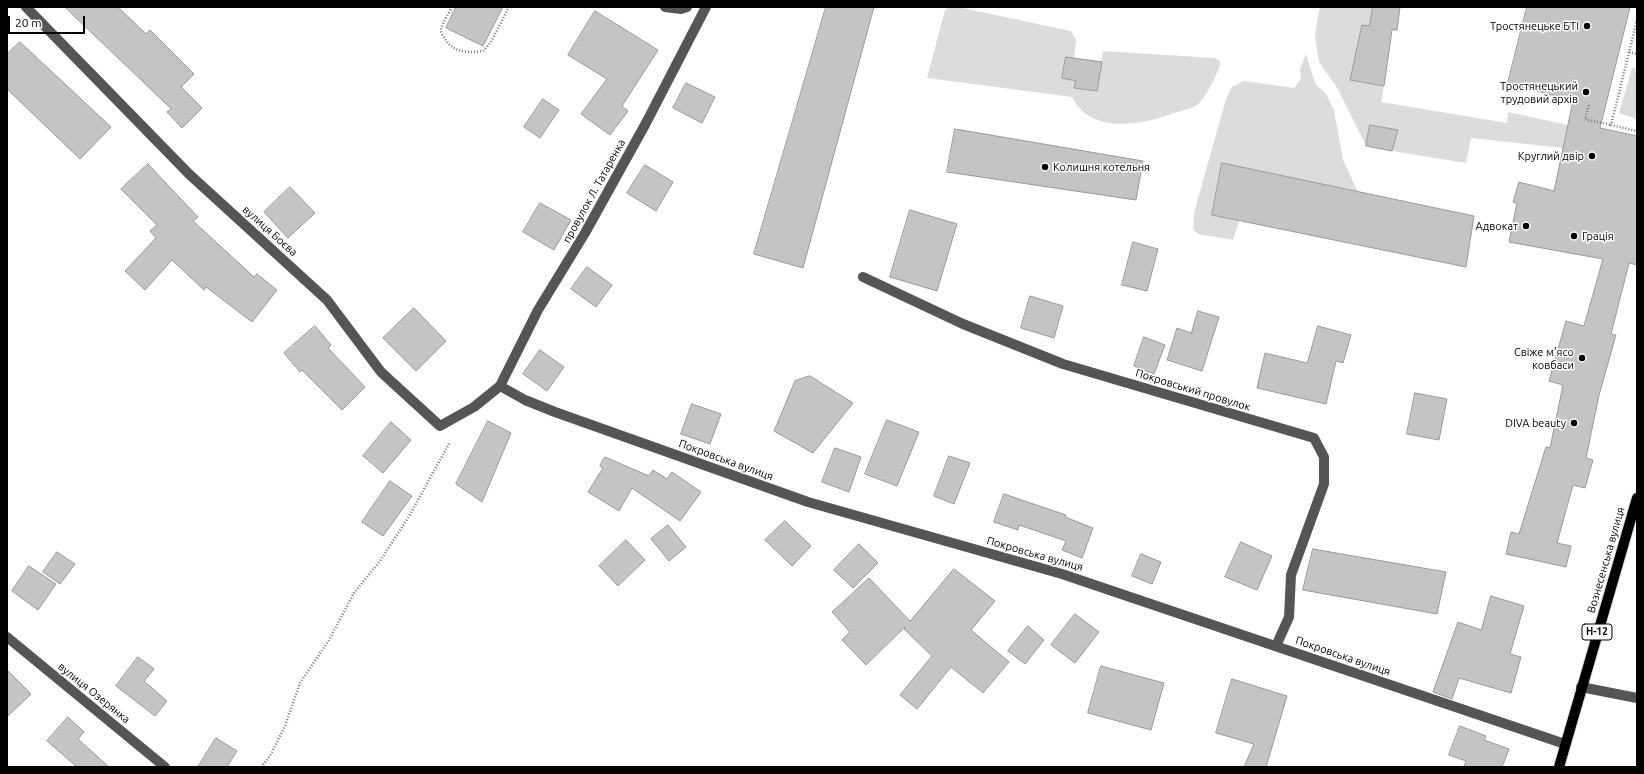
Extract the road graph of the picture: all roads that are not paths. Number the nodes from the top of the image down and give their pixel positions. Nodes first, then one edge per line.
1 (26, 7) edge
2 (665, 7) edge
3 (687, 7) edge
4 (706, 7) edge
5 (863, 277) dead end
6 (500, 386) junction
7 (1637, 498) edge
8 (7, 637) edge
9 (1276, 646) junction
10 (1581, 687) junction
11 (1637, 698) edge
12 (1565, 744) junction
13 (165, 767) edge
14 (1559, 767) edge

1 - 6 street, вулиця Боєва
2 - 3 street
4 - 6 street, провулок Л. Татаренка
5 - 9 street, Покровський провулок
6 - 9 street, Покровська вулиця
7 - 10 main road, Вознесенська вулиця / Н-12
8 - 13 street, вулиця Озерянка
9 - 12 street, Покровська вулиця
10 - 11 street
10 - 12 main road, Вознесенська вулиця / Н-12
12 - 14 main road, Вознесенська вулиця / Н-12

